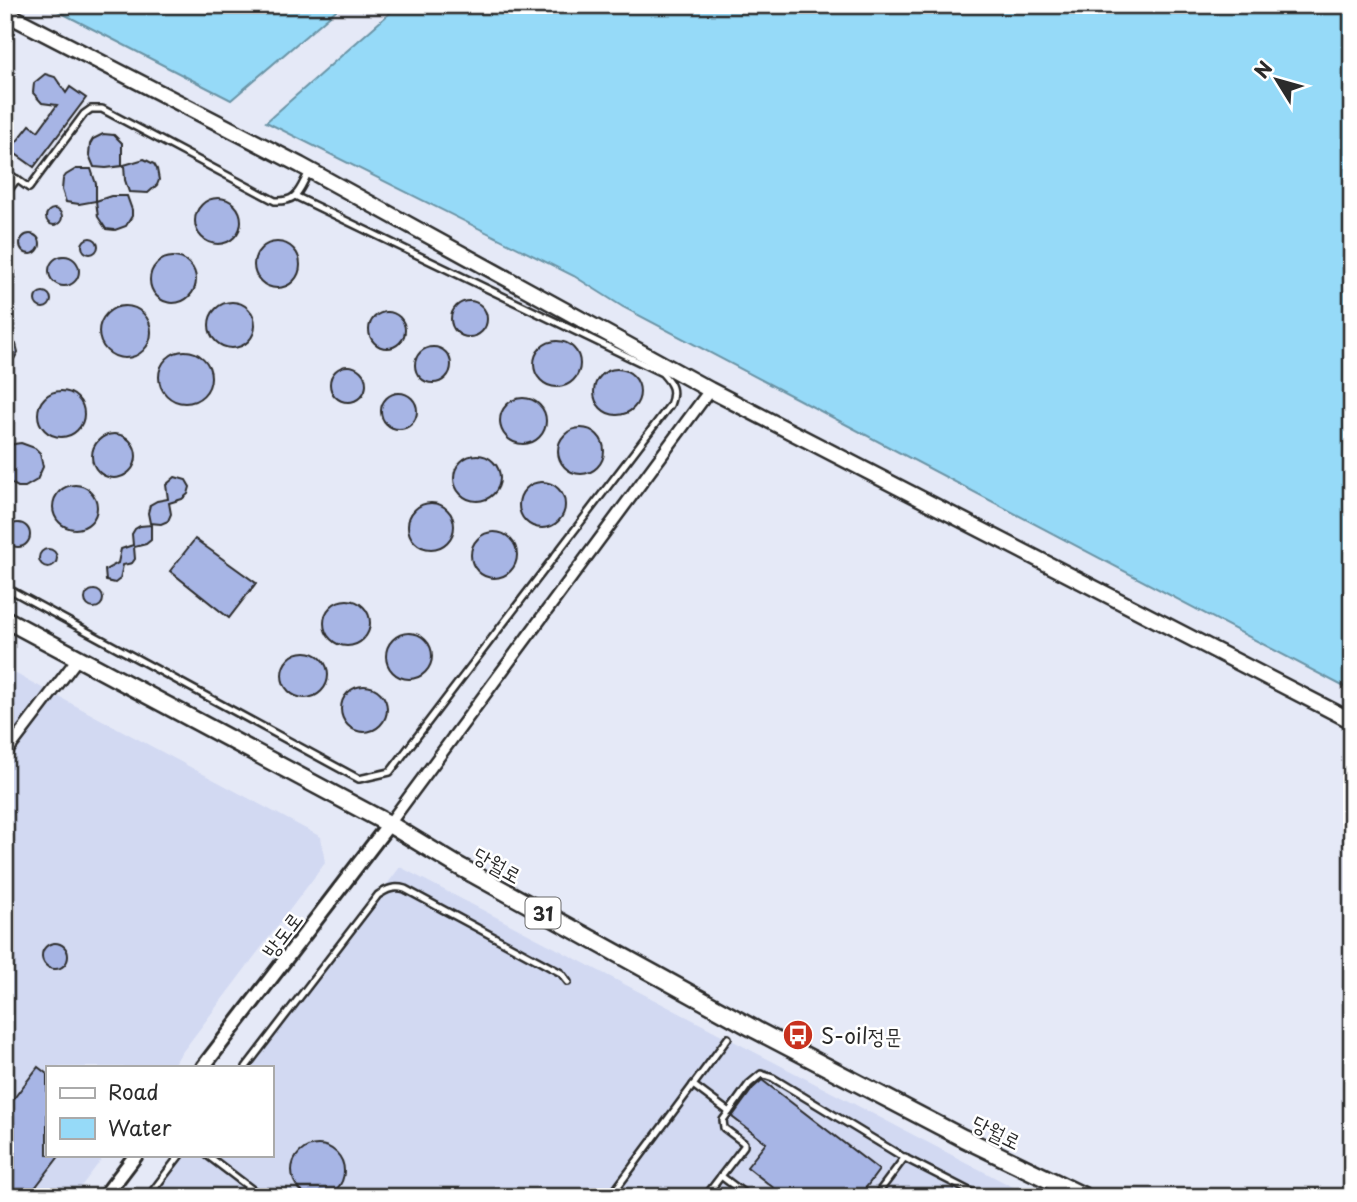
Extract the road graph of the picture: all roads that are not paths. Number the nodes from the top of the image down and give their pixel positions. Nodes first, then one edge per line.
1 (5, 13) edge
2 (310, 170) junction
3 (5, 171) edge
4 (17, 179) junction
5 (5, 195) edge
6 (295, 196) junction
7 (709, 390) junction
8 (5, 587) edge
9 (5, 619) edge
10 (78, 658) junction
11 (1352, 721) edge
12 (5, 754) edge
13 (388, 824) junction
14 (568, 982) dead end
15 (728, 1038) dead end
16 (204, 1066) edge
17 (247, 1066) edge
18 (693, 1085) junction
19 (729, 1112) junction
20 (135, 1156) edge
21 (179, 1156) edge
22 (208, 1156) edge
23 (905, 1157) junction
24 (721, 1176) junction
25 (877, 1194) edge
26 (612, 1196) edge
27 (104, 1197) edge
28 (148, 1197) edge
29 (262, 1197) edge
30 (705, 1197) edge
31 (749, 1197) edge
32 (887, 1197) edge
33 (981, 1197) edge
34 (1085, 1197) edge

1 - 2 main road
2 - 6 lane
2 - 7 main road
3 - 4 lane
4 - 5 lane
4 - 6 lane
6 - 8 lane
7 - 11 main road
7 - 13 street
9 - 10 main road, 당월로 / 31
10 - 12 street
10 - 13 main road, 당월로 / 31
13 - 16 street, 방도로
13 - 34 main road, 당월로 / 31
14 - 17 lane
15 - 18 lane
18 - 19 lane
18 - 26 lane
19 - 23 lane
19 - 24 lane
20 - 27 street
21 - 28 lane
22 - 29 lane
23 - 25 lane
23 - 33 lane
24 - 30 lane
24 - 31 lane
25 - 32 lane

